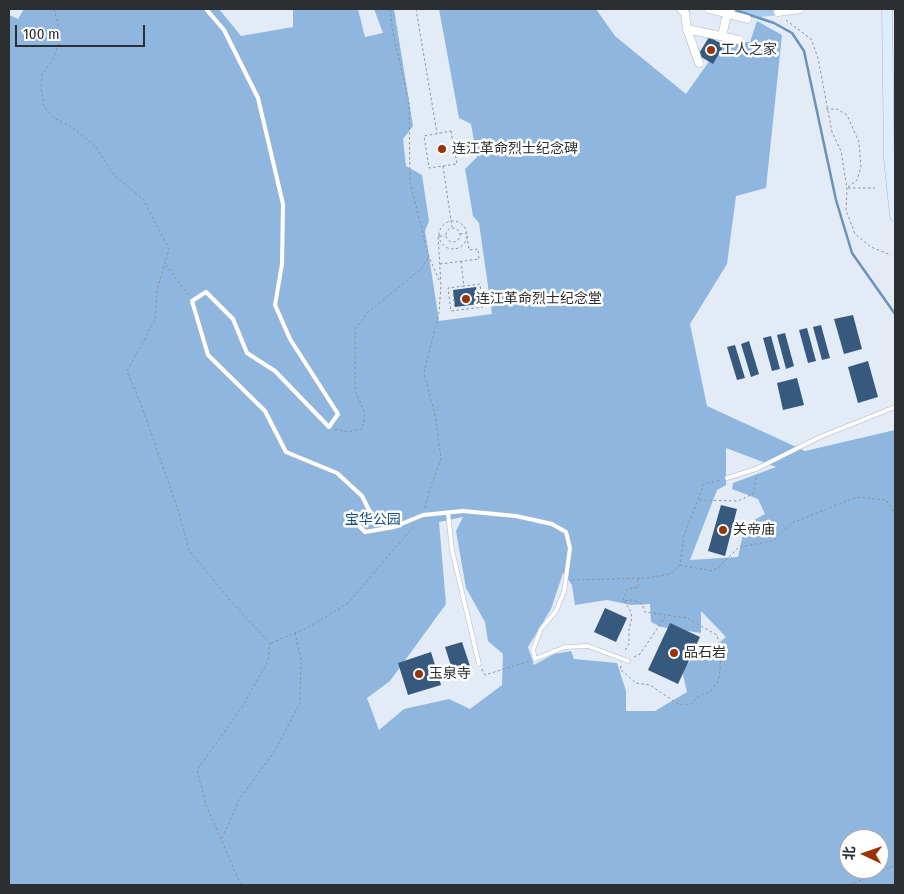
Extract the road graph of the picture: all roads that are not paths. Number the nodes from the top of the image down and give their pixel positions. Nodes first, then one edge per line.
1 (206, 9) edge
2 (681, 9) edge
3 (709, 9) edge
4 (800, 9) edge
5 (887, 9) edge
6 (729, 11) edge
7 (778, 12) road end
8 (747, 19) dead end
9 (687, 29) junction
10 (722, 36) junction
11 (738, 40) dead end
12 (699, 63) dead end
13 (892, 112) edge
14 (895, 216) edge
15 (895, 407) edge
16 (727, 478) road end
17 (448, 513) junction
18 (628, 661) road end
19 (479, 664) road end

1 - 17 lane
2 - 9 street
3 - 6 street
4 - 7 street
5 - 13 main road
6 - 8 street
6 - 10 street
9 - 10 street
9 - 12 street
10 - 11 street
13 - 14 main road
15 - 16 lane
17 - 18 lane
17 - 19 lane

